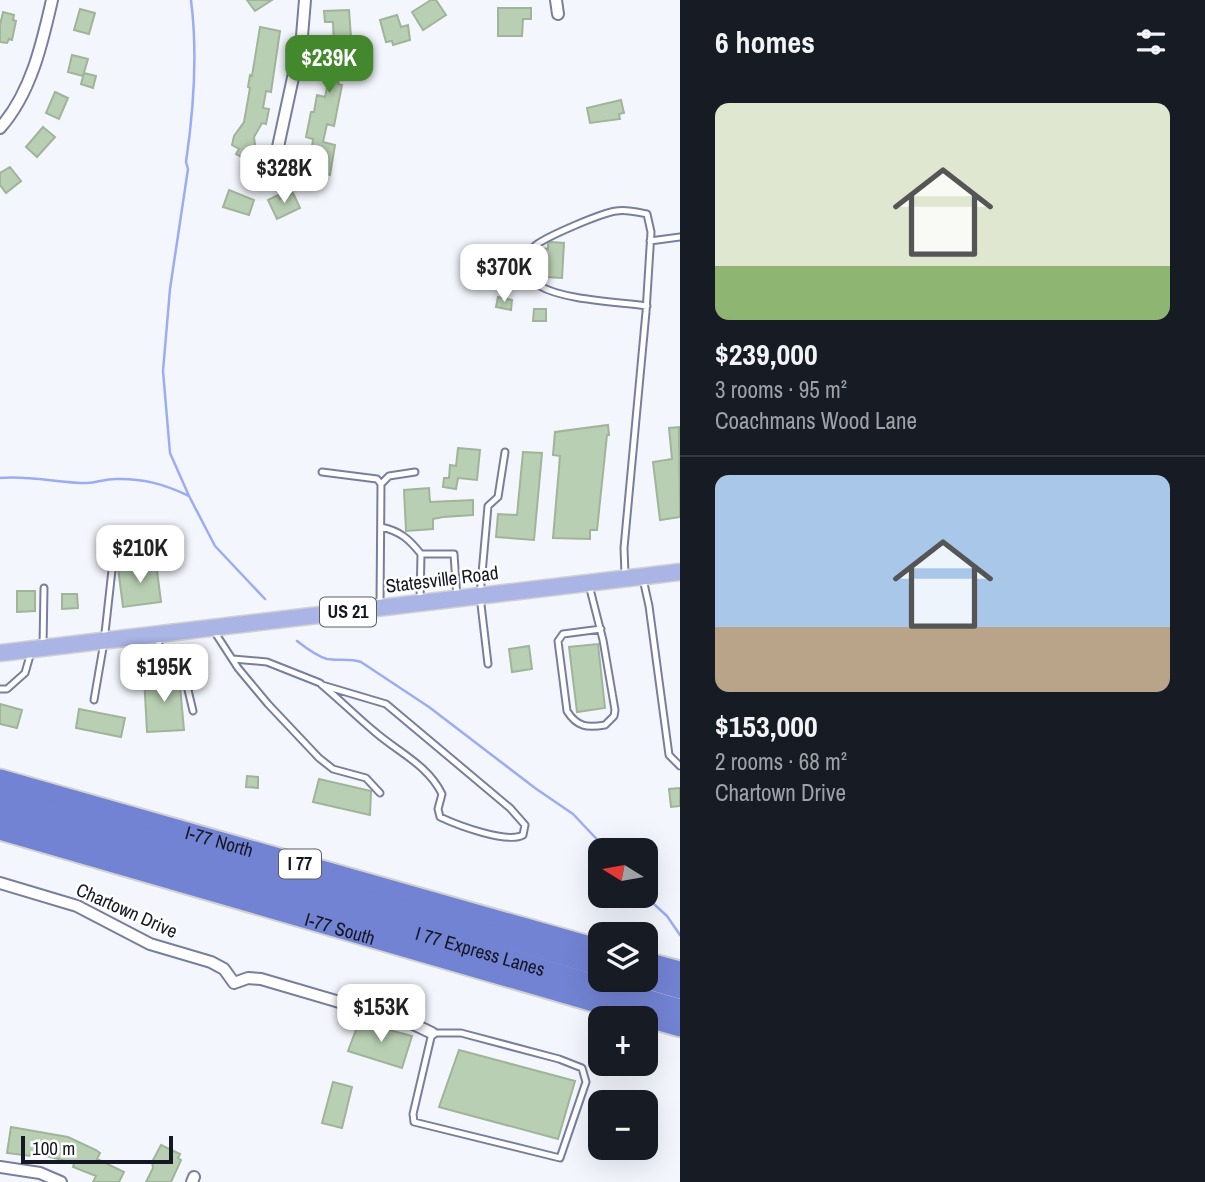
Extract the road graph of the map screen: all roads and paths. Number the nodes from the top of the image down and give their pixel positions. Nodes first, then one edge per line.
1 (52, 0) edge
2 (304, 0) edge
3 (556, 0) edge
4 (558, 14) dead end
5 (0, 128) edge
6 (273, 170) dead end
7 (680, 237) edge
8 (650, 241) junction
9 (647, 306) junction
10 (505, 452) dead end
11 (322, 472) dead end
12 (415, 472) dead end
13 (381, 484) junction
14 (381, 527) junction
15 (134, 554) dead end
16 (421, 554) junction
17 (680, 572) edge
18 (643, 576) junction
19 (626, 578) junction
20 (588, 582) junction
21 (44, 588) dead end
22 (480, 596) junction
23 (457, 598) junction
24 (420, 603) junction
25 (380, 608) junction
26 (212, 628) junction
27 (601, 629) junction
28 (158, 635) junction
29 (104, 642) junction
30 (37, 649) junction
31 (0, 653) edge
32 (233, 659) junction
33 (488, 664) dead end
34 (322, 685) junction
35 (0, 689) edge
36 (94, 700) dead end
37 (192, 710) dead end
38 (679, 763) edge
39 (0, 779) edge
40 (380, 793) dead end
41 (0, 796) edge
42 (0, 812) edge
43 (0, 830) edge
44 (0, 883) edge
45 (210, 889) junction
46 (341, 910) junction
47 (588, 946) edge
48 (588, 963) edge
49 (658, 965) edge
50 (680, 971) edge
51 (658, 983) edge
52 (680, 989) edge
53 (680, 1009) edge
54 (680, 1027) edge
55 (432, 1033) junction
56 (0, 1167) edge
57 (61, 1182) edge

1 - 5 street
2 - 6 street
3 - 4 street
7 - 8 lane
8 - 9 lane
8 - 9 lane
9 - 19 lane
10 - 22 lane
11 - 13 lane
12 - 13 lane
13 - 14 lane
14 - 16 lane
14 - 25 lane
15 - 29 lane
16 - 23 lane
16 - 24 lane
17 - 18 main road, Statesville Road / US 21
18 - 19 main road, Statesville Road / US 21
18 - 38 lane
19 - 20 main road, Statesville Road / US 21
20 - 22 main road, Statesville Road / US 21
20 - 27 lane
21 - 30 lane
22 - 23 main road, Statesville Road / US 21
22 - 33 lane
23 - 24 main road, Statesville Road / US 21
24 - 25 main road, Statesville Road / US 21
25 - 26 main road, Statesville Road / US 21
26 - 28 main road, Statesville Road / US 21
26 - 32 lane
27 - 27 lane
28 - 29 main road, Statesville Road / US 21
28 - 37 lane
29 - 30 main road, Statesville Road / US 21
29 - 36 lane
30 - 31 main road, Statesville Road / US 21
30 - 35 lane
32 - 34 lane
32 - 40 lane
34 - 34 lane
39 - 47 highway, I-77 North / I 77
41 - 48 highway, I 77 Express Lanes / I 77
42 - 46 highway, I 77 Express Lanes / I 77
43 - 45 highway, I-77 South
44 - 55 street, Chartown Drive
45 - 46 highway
45 - 54 highway, I-77 South
46 - 53 highway, I 77 Express Lanes / I 77
49 - 50 highway
51 - 52 highway
55 - 55 lane
56 - 57 street

